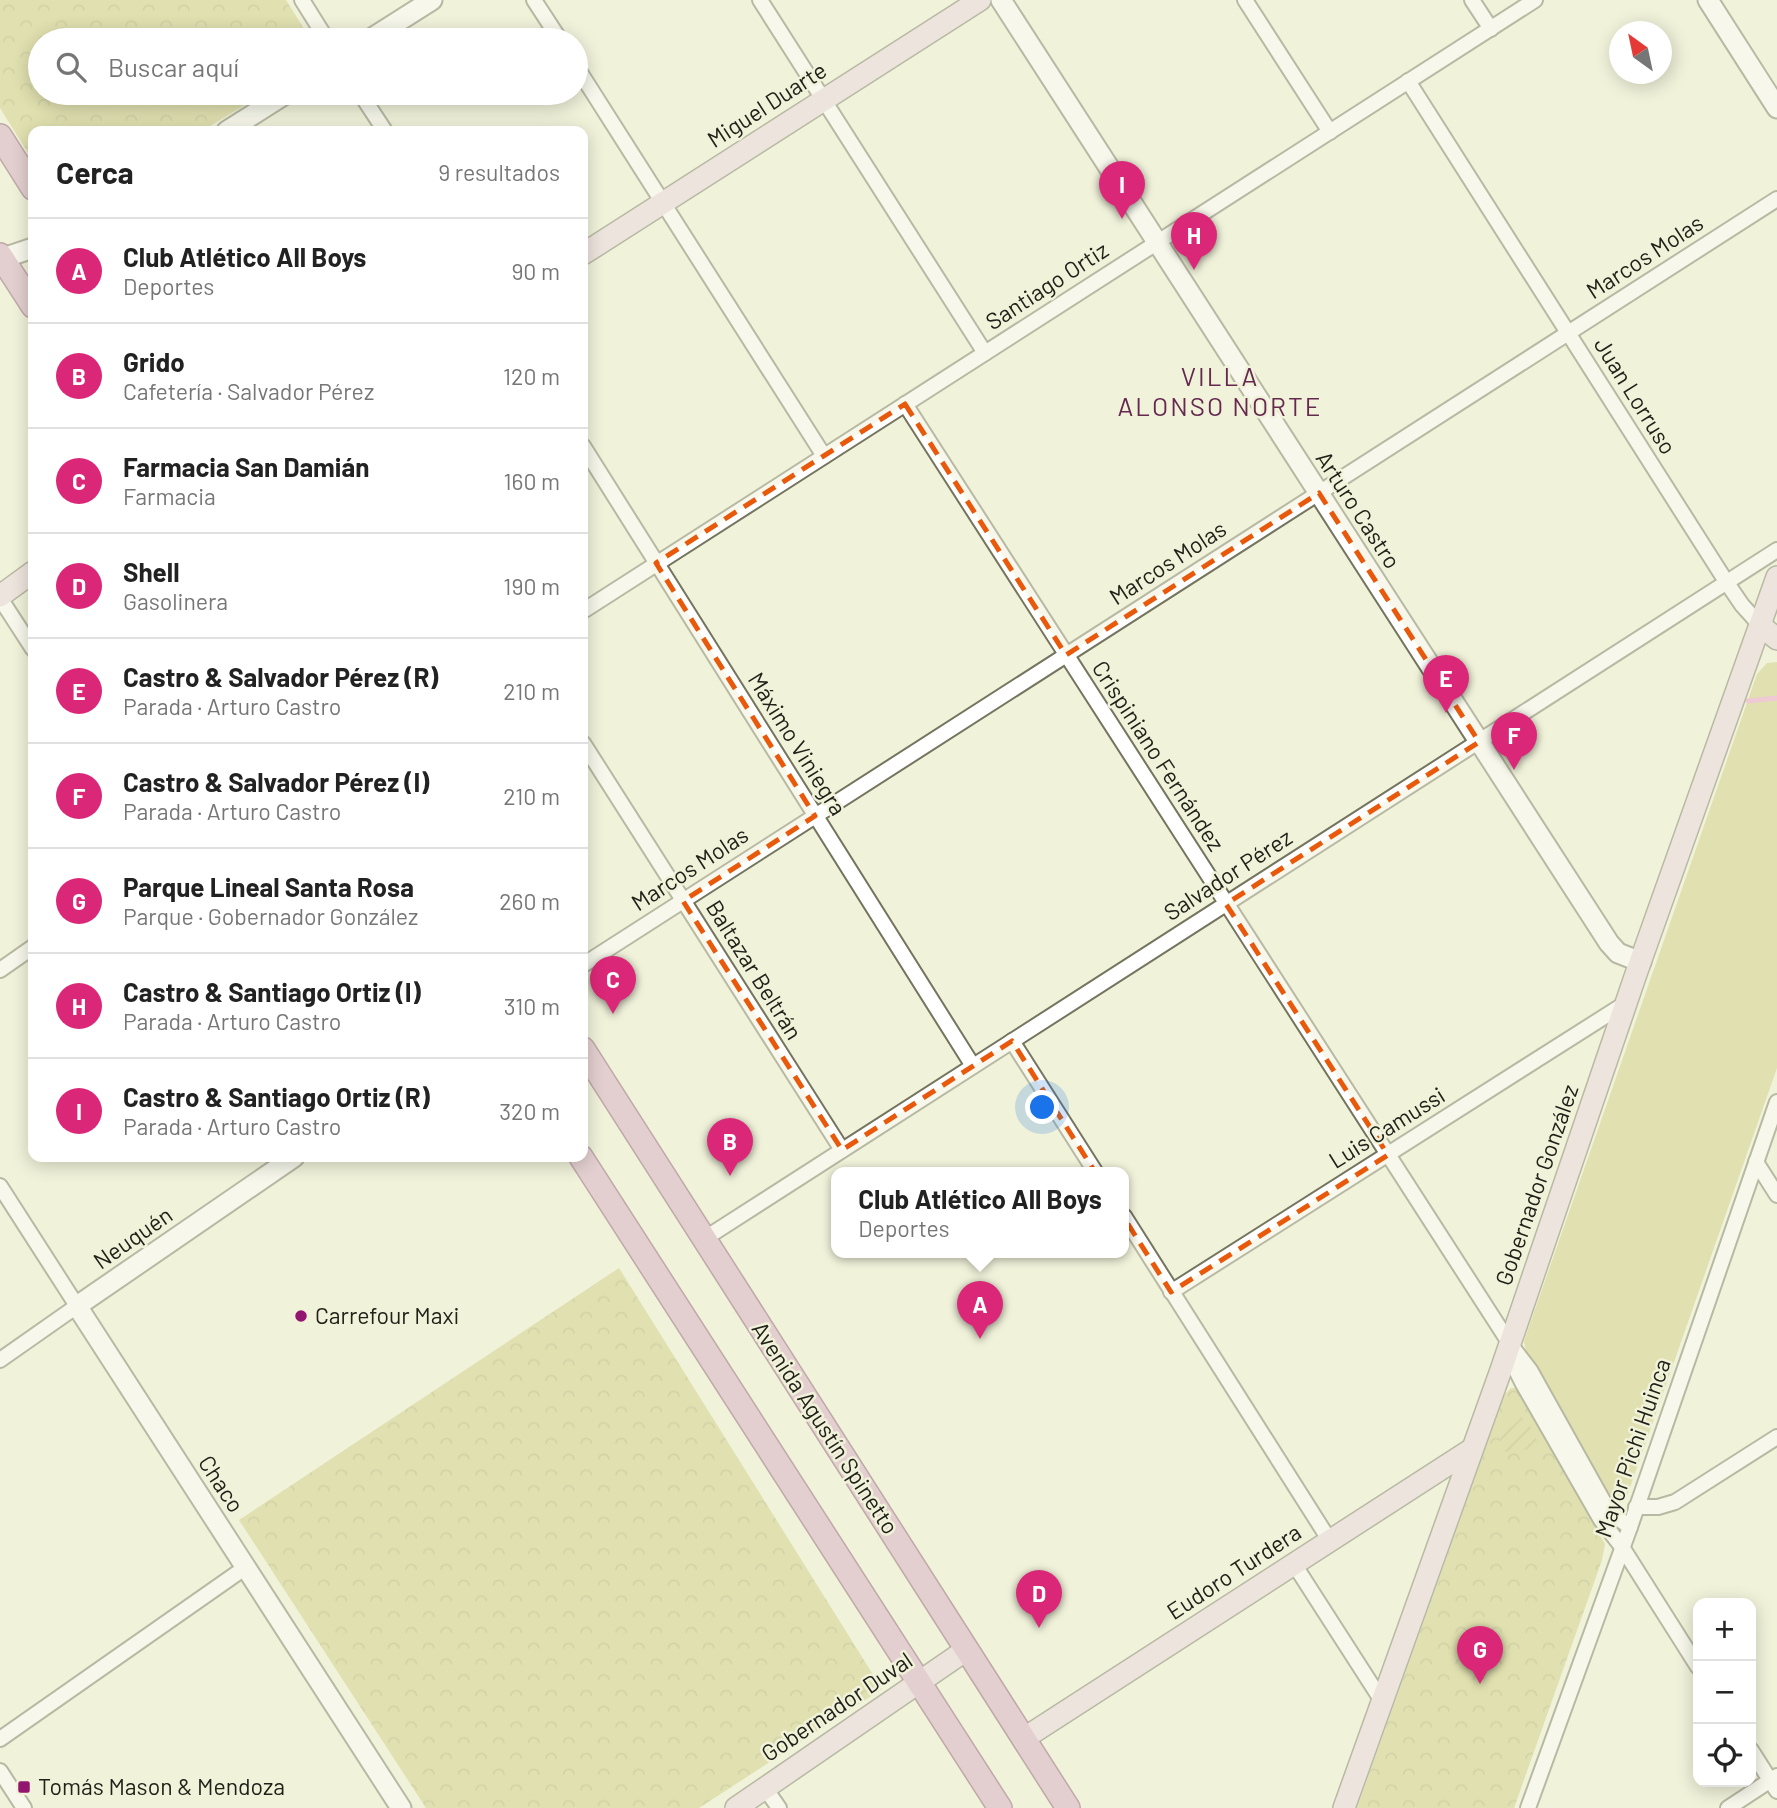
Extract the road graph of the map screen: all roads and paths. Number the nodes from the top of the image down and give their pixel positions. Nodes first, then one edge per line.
1 (302, 0) edge
2 (432, 0) edge
3 (534, 0) edge
4 (760, 0) edge
5 (981, 0) edge
6 (1001, 0) edge
7 (1245, 0) edge
8 (1472, 0) edge
9 (1535, 0) edge
10 (1708, 0) edge
11 (320, 28) edge
12 (388, 28) edge
13 (552, 28) edge
14 (1490, 29) junction
15 (1408, 82) junction
16 (588, 85) edge
17 (824, 100) junction
18 (268, 105) edge
19 (368, 105) edge
20 (1777, 108) edge
21 (235, 126) edge
22 (382, 126) edge
23 (1330, 132) junction
24 (0, 136) edge
25 (28, 180) edge
26 (1777, 199) edge
27 (663, 203) junction
28 (1157, 243) junction
29 (28, 249) edge
30 (588, 251) edge
31 (1, 257) edge
32 (28, 298) edge
33 (1568, 333) junction
34 (985, 353) junction
35 (905, 404) junction
36 (588, 454) edge
37 (824, 456) junction
38 (1319, 493) junction
39 (1777, 550) edge
40 (656, 563) junction
41 (28, 576) edge
42 (1777, 577) edge
43 (1727, 583) junction
44 (0, 597) edge
45 (588, 608) edge
46 (1760, 625) junction
47 (1777, 639) edge
48 (28, 641) edge
49 (1066, 655) junction
50 (1479, 742) junction
51 (588, 751) edge
52 (815, 816) junction
53 (683, 901) junction
54 (1226, 904) junction
55 (28, 950) edge
56 (588, 962) edge
57 (1641, 962) junction
58 (0, 970) edge
59 (1626, 1003) junction
60 (1012, 1041) junction
61 (588, 1057) edge
62 (972, 1066) junction
63 (1777, 1102) edge
64 (842, 1150) junction
65 (1388, 1155) junction
66 (288, 1162) edge
67 (584, 1162) edge
68 (1756, 1163) junction
69 (1092, 1167) edge
70 (0, 1186) edge
71 (1777, 1195) edge
72 (1129, 1224) edge
73 (704, 1239) junction
74 (1171, 1292) junction
75 (77, 1306) junction
76 (1510, 1344) junction
77 (0, 1360) edge
78 (1777, 1437) edge
79 (1472, 1449) junction
80 (1636, 1507) junction
81 (1630, 1527) junction
82 (1330, 1541) junction
83 (1622, 1547) junction
84 (1294, 1564) junction
85 (246, 1567) junction
86 (966, 1650) junction
87 (1694, 1661) edge
88 (919, 1683) junction
89 (1382, 1701) junction
90 (0, 1739) edge
91 (1023, 1739) junction
92 (1756, 1756) edge
93 (0, 1771) edge
94 (1775, 1783) edge
95 (765, 1788) junction
96 (24, 1808) edge
97 (401, 1808) edge
98 (736, 1808) edge
99 (779, 1808) edge
100 (1000, 1808) edge
101 (1068, 1808) edge
102 (1344, 1808) edge
103 (1528, 1808) edge
104 (1728, 1808) edge

1 - 11 street
2 - 12 street
3 - 13 street
4 - 17 street
5 - 17 main road, Miguel Duarte
6 - 28 street, Arturo Castro
7 - 23 street
8 - 14 street
9 - 14 street, Santiago Ortiz
10 - 20 street
14 - 15 street, Santiago Ortiz
15 - 23 street, Santiago Ortiz
15 - 33 street, Juan Lorruso
16 - 27 street
17 - 27 main road, Miguel Duarte
17 - 34 street
18 - 21 street
19 - 22 street
23 - 28 street, Santiago Ortiz
24 - 25 main road
26 - 33 street, Marcos Molas
27 - 30 main road, Miguel Duarte
27 - 37 street
28 - 34 street, Santiago Ortiz
28 - 38 street, Arturo Castro
29 - 31 street
31 - 32 main road
33 - 38 street, Marcos Molas
33 - 43 street, Juan Lorruso
34 - 35 street, Santiago Ortiz
35 - 37 street, Santiago Ortiz
35 - 49 street, Crispiniano Fernández
36 - 40 street, Máximo Viniegra
37 - 40 street, Santiago Ortiz
38 - 49 street, Marcos Molas
38 - 50 street, Arturo Castro
39 - 43 street, Salvador Pérez
40 - 45 street, Santiago Ortiz
40 - 52 street, Máximo Viniegra
41 - 44 main road
42 - 46 main road, Gobernador González
43 - 46 street, Juan Lorruso
43 - 50 street, Salvador Pérez
44 - 48 street
46 - 47 main road
46 - 57 main road, Gobernador González
49 - 52 street, Marcos Molas
49 - 54 street, Crispiniano Fernández
50 - 54 street, Salvador Pérez
50 - 57 street, Arturo Castro
51 - 53 street, Baltazar Beltrán
52 - 53 street, Marcos Molas
52 - 62 street, Máximo Viniegra
53 - 56 street, Marcos Molas
53 - 64 street, Baltazar Beltrán
54 - 60 street, Salvador Pérez
54 - 65 street, Crispiniano Fernández
55 - 58 street
57 - 59 main road, Gobernador González
59 - 65 street, Luis Camussi
59 - 76 main road, Gobernador González
60 - 62 street, Salvador Pérez
60 - 69 street
61 - 73 main road, Avenida Agustín Spinetto
62 - 64 street, Salvador Pérez
63 - 68 street, Mayor Pichi Huinca
64 - 73 street, Salvador Pérez
65 - 74 street, Luis Camussi
65 - 76 street, Crispiniano Fernández
66 - 75 street, Neuquén
67 - 88 main road
68 - 71 street
68 - 80 street, Mayor Pichi Huinca
70 - 75 street, Chaco
72 - 74 street
73 - 86 main road, Avenida Agustín Spinetto
74 - 82 street
75 - 77 street, Neuquén
75 - 85 street, Chaco
76 - 79 main road, Gobernador González
76 - 81 street, Crispiniano Fernández
76 - 83 street, Crispiniano Fernández
78 - 80 street
79 - 82 main road, Eudoro Turdera
79 - 89 main road, Gobernador González
80 - 81 street, Mayor Pichi Huinca
81 - 83 street, Mayor Pichi Huinca
82 - 84 main road, Eudoro Turdera
83 - 87 street, Crispiniano Fernández
83 - 103 street, Mayor Pichi Huinca
84 - 89 street
84 - 91 main road, Eudoro Turdera
85 - 90 street
85 - 97 street, Chaco
86 - 88 main road, Gobernador Duval
86 - 91 main road, Avenida Agustín Spinetto
88 - 95 main road, Gobernador Duval
88 - 100 main road
89 - 102 main road, Gobernador González
91 - 101 main road, Avenida Agustín Spinetto
92 - 94 street
93 - 96 street
94 - 104 street
95 - 98 main road, Gobernador Duval
95 - 99 street

